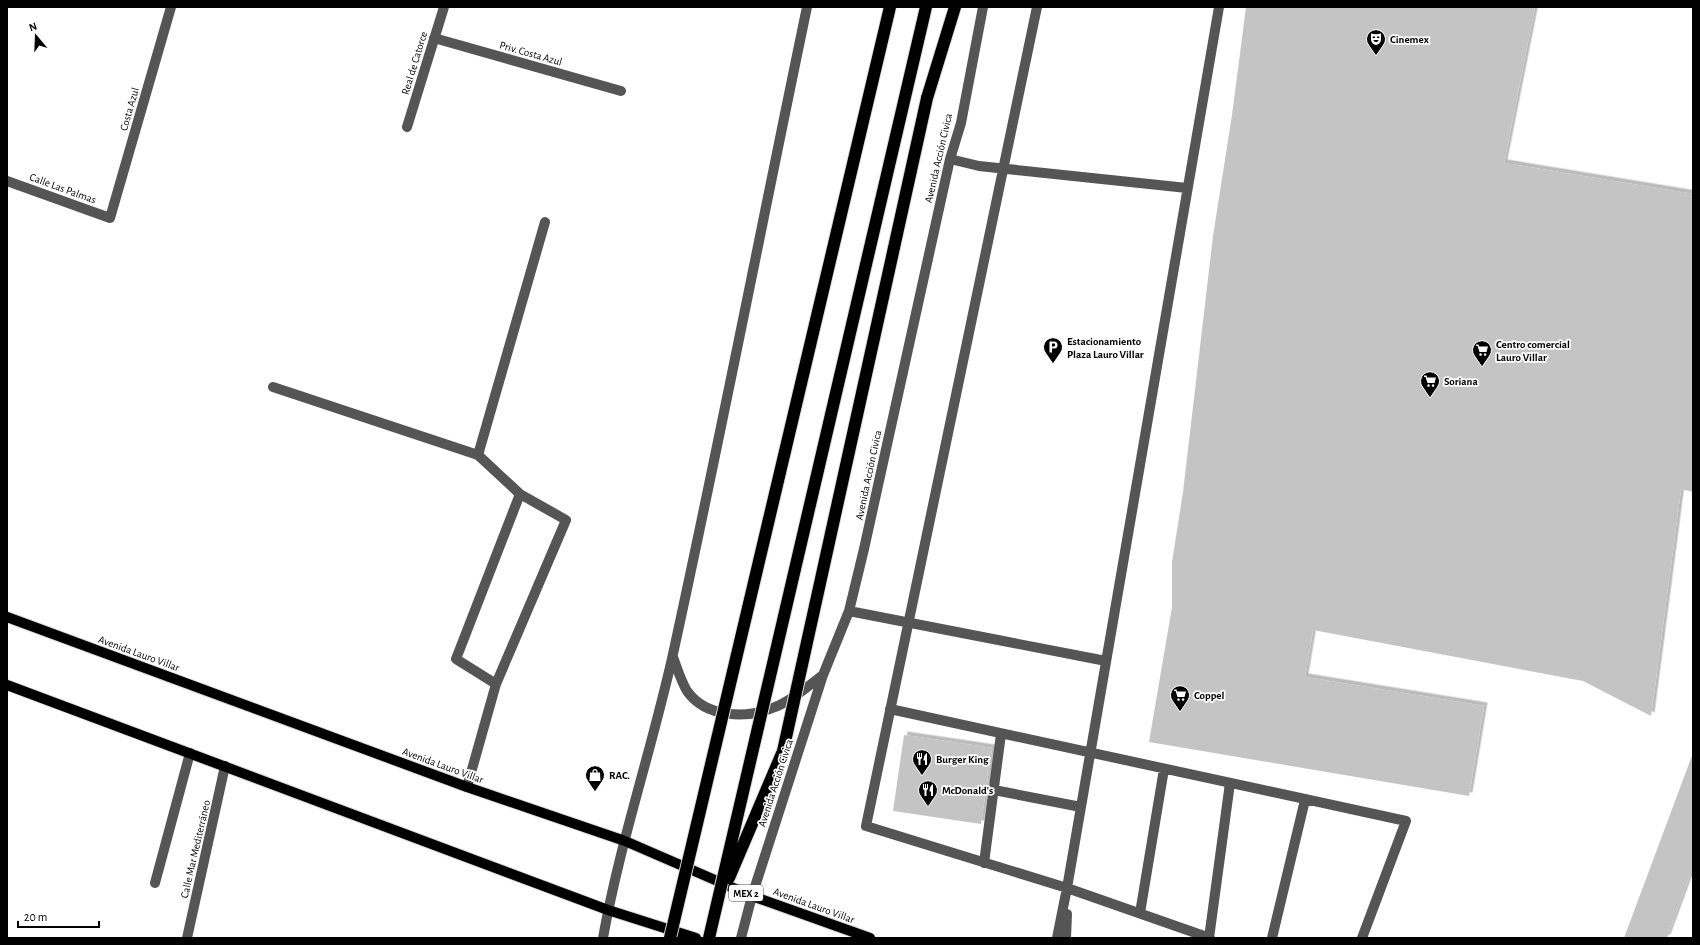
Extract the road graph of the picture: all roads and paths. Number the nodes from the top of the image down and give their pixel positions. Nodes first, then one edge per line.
1 (171, 7) edge
2 (444, 7) edge
3 (806, 7) edge
4 (890, 7) edge
5 (926, 7) edge
6 (955, 7) edge
7 (983, 7) edge
8 (1037, 7) edge
9 (1219, 7) edge
10 (434, 38) junction
11 (621, 91) dead end
12 (407, 127) dead end
13 (950, 159) junction
14 (1004, 168) junction
15 (7, 181) edge
16 (1188, 188) junction
17 (110, 218) joint
18 (545, 222) dead end
19 (274, 387) dead end
20 (478, 455) junction
21 (520, 494) junction
22 (849, 611) junction
23 (7, 617) edge
24 (908, 622) junction
25 (673, 657) junction
26 (1106, 662) junction
27 (823, 675) junction
28 (496, 684) junction
29 (7, 685) edge
30 (890, 709) junction
31 (1001, 734) junction
32 (190, 753) junction
33 (1090, 753) junction
34 (225, 766) junction
35 (1164, 769) junction
36 (1230, 783) junction
37 (467, 787) junction
38 (994, 790) junction
39 (1305, 800) junction
40 (1081, 807) junction
41 (625, 841) junction
42 (984, 863) junction
43 (155, 883) dead end
44 (1067, 888) junction
45 (752, 896) junction
46 (716, 909) junction
47 (608, 910) junction
48 (1140, 914) junction
49 (187, 938) edge
50 (603, 938) edge
51 (670, 938) edge
52 (696, 938) edge
53 (709, 938) edge
54 (741, 938) edge
55 (870, 938) edge
56 (1057, 938) edge
57 (1066, 938) edge
58 (1209, 938) edge
59 (1272, 938) edge
60 (1362, 938) edge

1 - 17 street, Costa Azul
2 - 10 street, Real de Catorce
3 - 25 street
4 - 51 highway, bridge
5 - 46 highway, bridge
6 - 46 highway, bridge
7 - 13 street, Avenida Acción Civica
8 - 14 street
9 - 16 street
10 - 11 street, Priv. Costa Azul
10 - 12 street, Real de Catorce
13 - 14 street
13 - 22 street, Avenida Acción Civica
14 - 16 street
14 - 24 street
15 - 17 street, Calle Las Palmas
16 - 26 street
18 - 20 street
19 - 20 street
20 - 21 street
21 - 28 street
21 - 28 street
22 - 24 street
22 - 27 street, Avenida Acción Civica
23 - 37 main road, Avenida Lauro Villar
24 - 26 street
24 - 30 street
25 - 27 street
25 - 41 street
26 - 33 street
27 - 45 street, Avenida Acción Civica
28 - 37 street
29 - 32 main road
30 - 31 street
30 - 42 street
31 - 33 street
31 - 38 street
32 - 34 main road
32 - 43 street
33 - 35 street
33 - 40 street
34 - 47 main road
34 - 49 street, Calle Mar Mediterráneo
35 - 36 street
35 - 48 street
36 - 39 street
36 - 58 street
37 - 41 main road, Avenida Lauro Villar
38 - 40 street
38 - 42 street
39 - 59 street
39 - 60 street
40 - 44 street
41 - 45 main road, Avenida Lauro Villar / MEX 2
41 - 47 street
42 - 44 street
44 - 48 street
44 - 56 street
44 - 57 street
45 - 54 street, Avenida Acción Civica
45 - 55 main road, Avenida Lauro Villar / MEX 2
46 - 53 highway, bridge
47 - 50 street
47 - 52 main road
48 - 58 street

